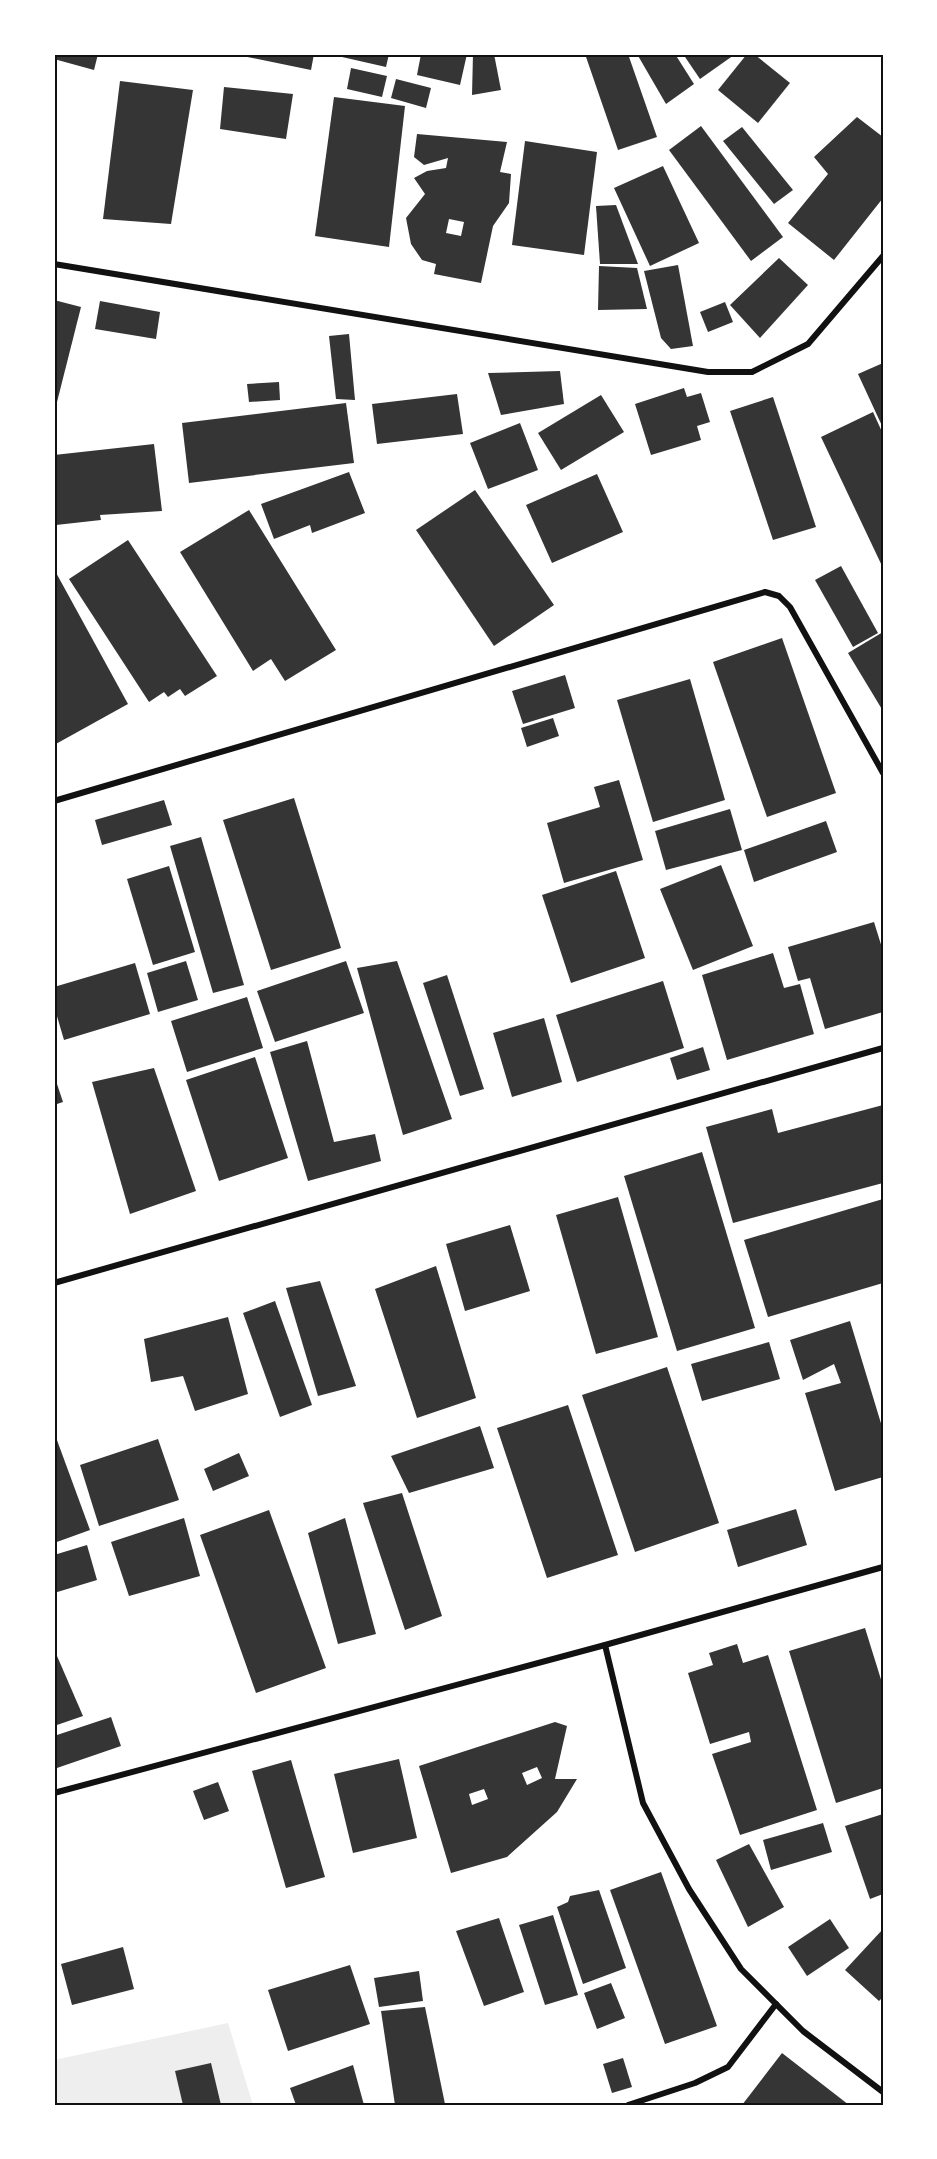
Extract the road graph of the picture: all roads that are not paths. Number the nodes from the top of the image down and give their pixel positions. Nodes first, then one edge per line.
1 (883, 256) edge
2 (54, 264) edge
3 (883, 773) edge
4 (54, 801) edge
5 (883, 1048) edge
6 (54, 1283) edge
7 (883, 1567) edge
8 (605, 1645) junction
9 (54, 1793) edge
10 (776, 2004) junction
11 (883, 2092) edge
12 (628, 2105) edge

1 - 2 street
3 - 4 street
5 - 6 street
7 - 8 street
8 - 9 street
8 - 10 street
10 - 11 street
10 - 12 street

